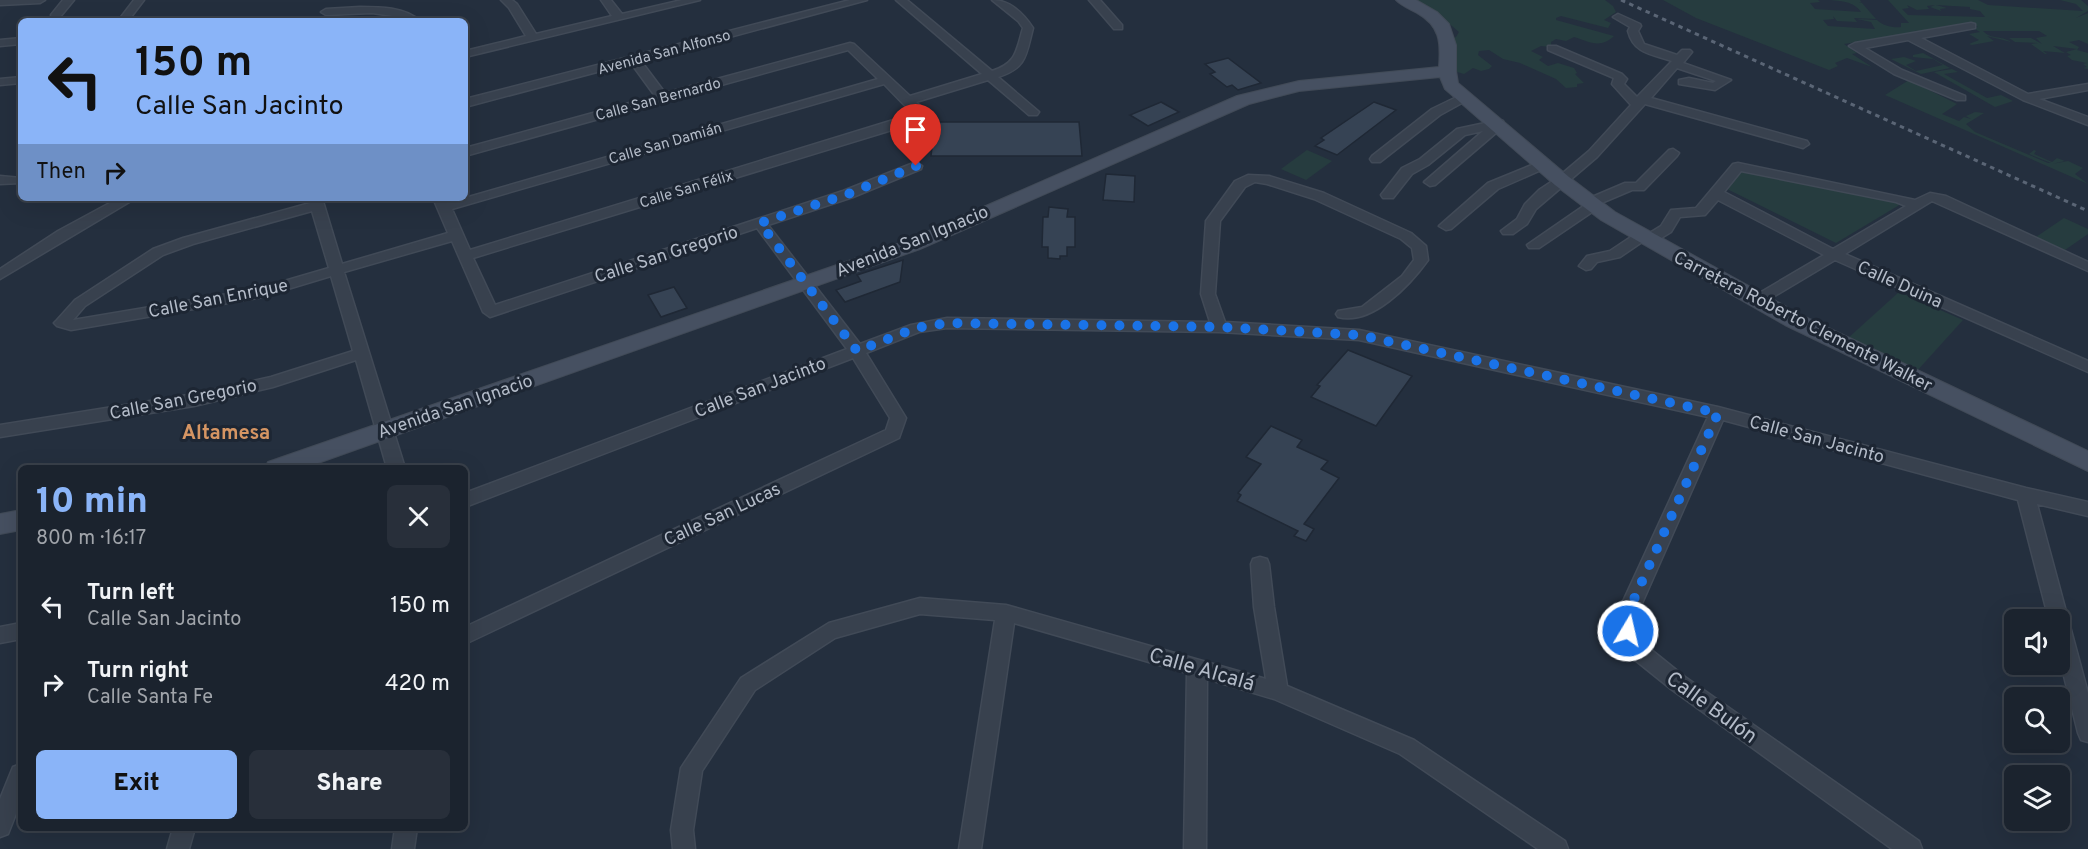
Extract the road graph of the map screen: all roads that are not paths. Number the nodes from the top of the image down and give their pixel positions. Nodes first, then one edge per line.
1 (40, 0) edge
2 (69, 0) edge
3 (139, 0) edge
4 (506, 0) edge
5 (606, 0) edge
6 (695, 0) edge
7 (862, 0) edge
8 (901, 0) edge
9 (997, 0) edge
10 (1111, 0) edge
11 (1404, 0) edge
12 (0, 2) edge
13 (1096, 2) edge
14 (326, 12) dead end
15 (56, 15) dead end
16 (1618, 17) dead end
17 (125, 18) edge
18 (411, 18) edge
19 (619, 18) junction
20 (1971, 26) dead end
21 (1118, 27) dead end
22 (1909, 36) junction
23 (533, 38) junction
24 (18, 41) edge
25 (0, 43) edge
26 (1552, 48) dead end
27 (468, 53) edge
28 (634, 59) junction
29 (1681, 59) junction
30 (1447, 71) junction
31 (990, 76) junction
32 (18, 80) edge
33 (886, 80) junction
34 (0, 82) edge
35 (1683, 82) dead end
36 (2088, 87) edge
37 (1465, 97) junction
38 (663, 98) junction
39 (1961, 98) dead end
40 (2027, 98) junction
41 (908, 100) junction
42 (468, 102) edge
43 (1640, 102) junction
44 (1034, 112) dead end
45 (2088, 121) edge
46 (1498, 124) junction
47 (1803, 144) dead end
48 (468, 151) edge
49 (1673, 153) dead end
50 (1376, 159) dead end
51 (1544, 164) junction
52 (916, 166) dead end
53 (0, 180) edge
54 (16, 181) dead end
55 (1562, 181) junction
56 (1430, 182) dead end
57 (1717, 194) junction
58 (468, 195) edge
59 (1388, 195) dead end
60 (124, 201) edge
61 (316, 201) edge
62 (442, 202) edge
63 (1922, 202) junction
64 (1591, 204) junction
65 (760, 223) junction
66 (1446, 226) dead end
67 (1508, 231) dead end
68 (456, 235) junction
69 (1645, 238) junction
70 (1534, 245) dead end
71 (1835, 255) junction
72 (465, 256) junction
73 (1586, 266) dead end
74 (2088, 267) edge
75 (337, 271) junction
76 (0, 275) edge
77 (805, 283) junction
78 (1756, 301) junction
79 (1343, 315) dead end
80 (1219, 327) junction
81 (857, 351) junction
82 (362, 353) junction
83 (2088, 367) edge
84 (1718, 413) junction
85 (0, 431) edge
86 (385, 431) junction
87 (2088, 462) edge
88 (286, 465) edge
89 (395, 465) edge
90 (2026, 495) junction
91 (468, 499) edge
92 (2088, 509) edge
93 (18, 521) edge
94 (0, 524) edge
95 (1260, 564) dead end
96 (2056, 609) edge
97 (1006, 613) junction
98 (18, 632) edge
99 (0, 635) edge
100 (468, 635) edge
101 (2070, 663) edge
102 (1197, 667) junction
103 (1278, 692) junction
104 (2088, 733) edge
105 (18, 781) edge
106 (0, 826) edge
107 (183, 831) edge
108 (406, 831) edge
109 (178, 849) edge
110 (403, 849) edge
111 (684, 849) edge
112 (970, 849) edge
113 (1195, 849) edge
114 (1557, 849) edge
115 (1911, 849) edge

1 - 12 street
2 - 15 street
3 - 17 street
4 - 23 street
5 - 19 street
6 - 19 street
7 - 28 street, Avenida San Alfonso
8 - 31 street
9 - 31 street
10 - 13 street
11 - 30 street
13 - 21 street
14 - 18 street
16 - 29 street
19 - 23 street
20 - 22 street
22 - 39 street
22 - 40 street
23 - 27 street
24 - 25 street
26 - 43 street
28 - 38 street
28 - 42 street, Avenida San Alfonso
29 - 35 street
29 - 43 street
30 - 37 street, Carretera Roberto Clemente Walker
30 - 77 street, Avenida San Ignacio
31 - 41 street
31 - 44 street
32 - 34 street
33 - 38 street, Calle San Bernardo
33 - 41 street
33 - 58 street, Calle San Damián
36 - 40 street
37 - 46 street, Carretera Roberto Clemente Walker
37 - 50 street
38 - 48 street, Calle San Bernardo
40 - 45 street
41 - 72 street, Calle San Félix
43 - 47 street
43 - 55 street
46 - 51 street, Carretera Roberto Clemente Walker
46 - 56 street
46 - 59 street
49 - 64 street
51 - 55 street, Carretera Roberto Clemente Walker
51 - 66 street
52 - 65 street, Calle San Gregorio
53 - 54 street
55 - 64 street, Carretera Roberto Clemente Walker
55 - 67 street
57 - 63 street
57 - 69 street
57 - 71 street, Calle Duina
60 - 76 street
61 - 75 street
61 - 75 street, Calle San Enrique
62 - 68 street
63 - 71 street
63 - 74 street
64 - 69 street, Carretera Roberto Clemente Walker
64 - 70 street
65 - 72 street, Calle San Gregorio
65 - 77 street, Calle San Lucas
68 - 72 street
68 - 75 street, Calle San Enrique
69 - 73 street
69 - 78 street, Carretera Roberto Clemente Walker
71 - 78 street
71 - 83 street, Calle Duina
75 - 82 street
77 - 81 street, Calle San Lucas
77 - 86 street, Avenida San Ignacio
78 - 87 street, Carretera Roberto Clemente Walker
79 - 80 street
80 - 81 street, Calle San Jacinto
80 - 84 street, Calle San Jacinto
81 - 91 street, Calle San Jacinto
81 - 100 street, Calle San Lucas
82 - 85 street, Calle San Gregorio
82 - 86 street
84 - 90 street, Calle San Jacinto
84 - 115 street, Calle Bulón
86 - 88 street, Avenida San Ignacio
86 - 89 street
90 - 92 street, Calle San Jacinto
90 - 96 street
93 - 94 street
95 - 103 street
97 - 102 street, Calle Alcalá
97 - 111 street, Calle Alcalá
97 - 112 street
98 - 99 street
101 - 104 street
102 - 103 street, Calle Alcalá
102 - 113 street
103 - 114 street, Calle Alcalá
105 - 106 street
107 - 109 street
108 - 110 street

